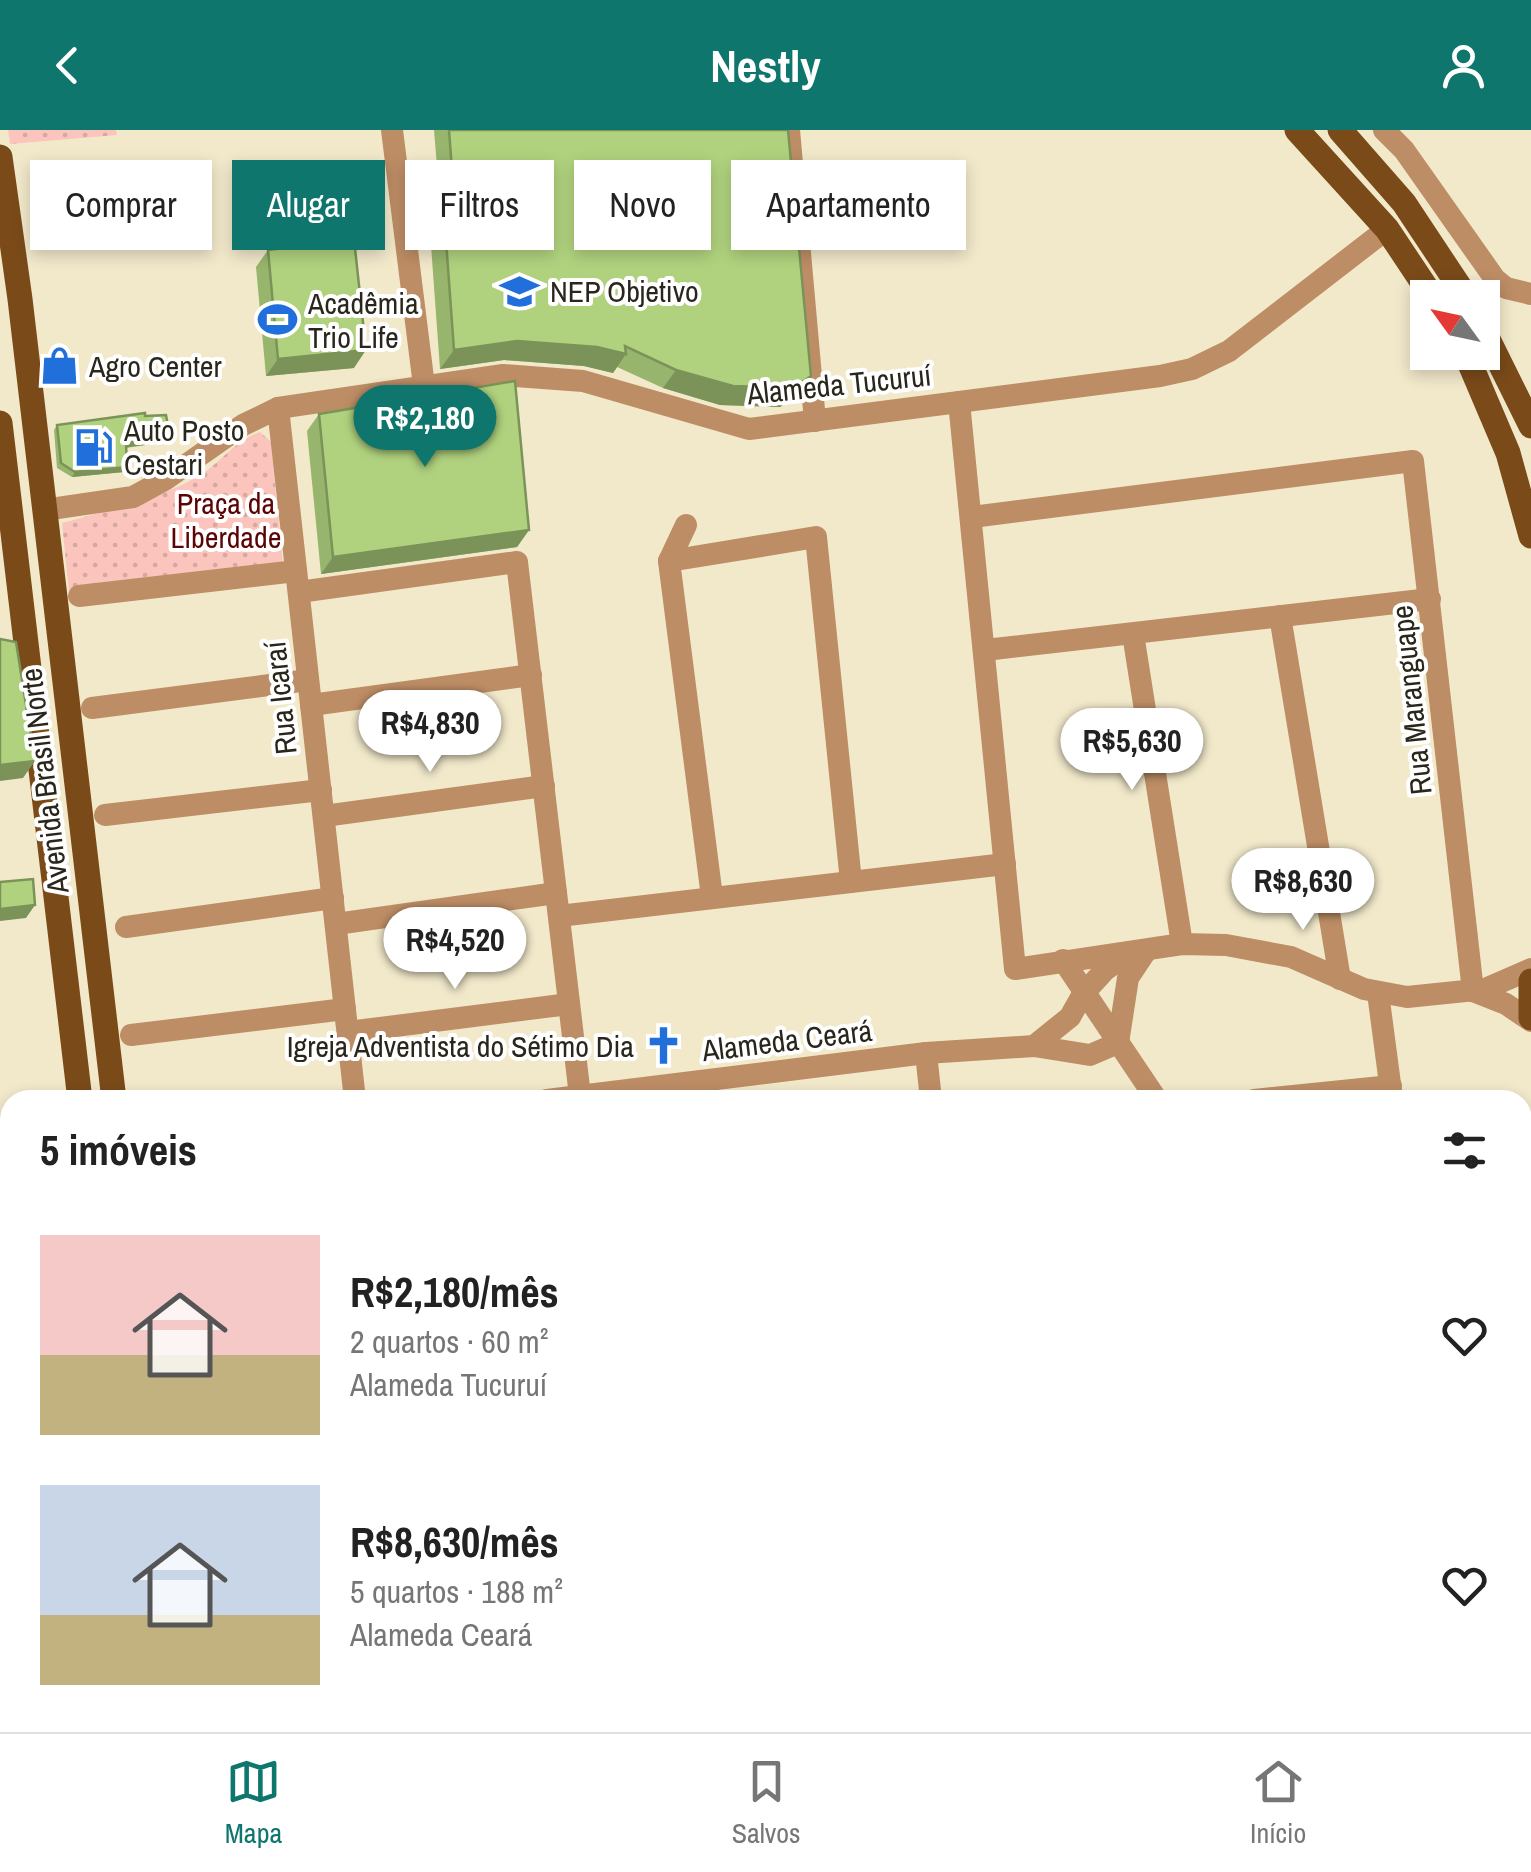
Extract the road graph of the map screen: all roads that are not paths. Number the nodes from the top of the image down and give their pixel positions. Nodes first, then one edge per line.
1 (392, 130) edge
2 (789, 130) edge
3 (1296, 130) edge
4 (1340, 130) edge
5 (1384, 130) edge
6 (1405, 140) edge
7 (0, 157) edge
8 (1387, 230) junction
9 (1421, 280) edge
10 (1455, 280) edge
11 (1531, 294) edge
12 (1500, 363) edge
13 (1473, 370) edge
14 (424, 386) junction
15 (959, 402) junction
16 (278, 408) junction
17 (815, 421) junction
18 (0, 424) edge
19 (1531, 426) edge
20 (44, 510) junction
21 (972, 517) junction
22 (686, 525) dead end
23 (1531, 536) edge
24 (669, 560) junction
25 (298, 581) junction
26 (79, 596) dead end
27 (1430, 599) junction
28 (10, 603) edge
29 (1280, 616) junction
30 (1133, 634) junction
31 (13, 644) edge
32 (985, 650) junction
33 (530, 675) junction
34 (308, 680) junction
35 (312, 706) junction
36 (92, 708) dead end
37 (544, 786) junction
38 (321, 790) junction
39 (105, 814) dead end
40 (324, 816) junction
41 (1006, 864) junction
42 (851, 882) junction
43 (712, 897) junction
44 (333, 898) junction
45 (558, 904) junction
46 (336, 924) junction
47 (126, 927) dead end
48 (1182, 944) junction
49 (1139, 951) junction
50 (1062, 960) junction
51 (1531, 968) edge
52 (1340, 979) junction
53 (1531, 981) edge
54 (1472, 992) junction
55 (1083, 994) junction
56 (1378, 994) junction
57 (569, 1004) junction
58 (345, 1008) junction
59 (1070, 1017) junction
60 (1531, 1019) edge
61 (348, 1032) junction
62 (131, 1035) dead end
63 (1118, 1044) junction
64 (1034, 1046) junction
65 (926, 1054) junction
66 (1090, 1055) junction
67 (79, 1090) edge
68 (113, 1090) edge
69 (355, 1090) edge
70 (579, 1090) edge
71 (704, 1090) edge
72 (931, 1090) edge
73 (1150, 1090) edge
74 (1391, 1090) edge

1 - 14 street
2 - 17 street
3 - 8 main road
4 - 10 main road
5 - 6 street
6 - 11 street
7 - 20 main road, Avenida Brasil Norte
8 - 9 main road
8 - 15 street, Alameda Tucuruí
12 - 19 main road
13 - 23 main road
14 - 16 street, Alameda Tucuruí
14 - 17 street, Alameda Tucuruí
15 - 17 street, Alameda Tucuruí
15 - 21 street
16 - 20 street, Alameda Tucuruí
16 - 25 street, Rua Icaraí
18 - 28 main road, Avenida Brasil Norte
20 - 68 main road, Avenida Brasil Norte
21 - 27 street, Rua Maranguape
21 - 32 street
22 - 24 street
24 - 42 street
24 - 43 street
25 - 26 street
25 - 33 street
25 - 34 street, Rua Icaraí
27 - 29 street
27 - 54 street, Rua Maranguape
28 - 31 main road, Avenida Brasil Norte
29 - 30 street
29 - 52 street
30 - 32 street
30 - 48 street
31 - 67 main road, Avenida Brasil Norte
32 - 41 street
33 - 35 street
33 - 37 street
34 - 35 street, Rua Icaraí
34 - 36 street
35 - 38 street, Rua Icaraí
37 - 40 street
37 - 45 street
38 - 39 street
38 - 40 street, Rua Icaraí
40 - 44 street, Rua Icaraí
41 - 42 street
41 - 50 street
42 - 43 street
43 - 45 street
44 - 46 street, Rua Icaraí
44 - 47 street
45 - 46 street
45 - 57 street
46 - 58 street, Rua Icaraí
48 - 49 street
48 - 52 street
49 - 50 street
49 - 55 street
49 - 63 street
50 - 55 street
51 - 54 street
52 - 56 street
53 - 60 main road
54 - 56 street
54 - 60 street
55 - 59 street
55 - 63 street
56 - 74 street
57 - 61 street
57 - 70 street
58 - 61 street, Rua Icaraí
58 - 62 street
59 - 64 street
59 - 66 street
61 - 69 street, Rua Icaraí
63 - 66 street
63 - 73 street
64 - 65 street, Alameda Ceará
64 - 66 street, Alameda Ceará
65 - 71 street, Alameda Ceará
65 - 72 street

